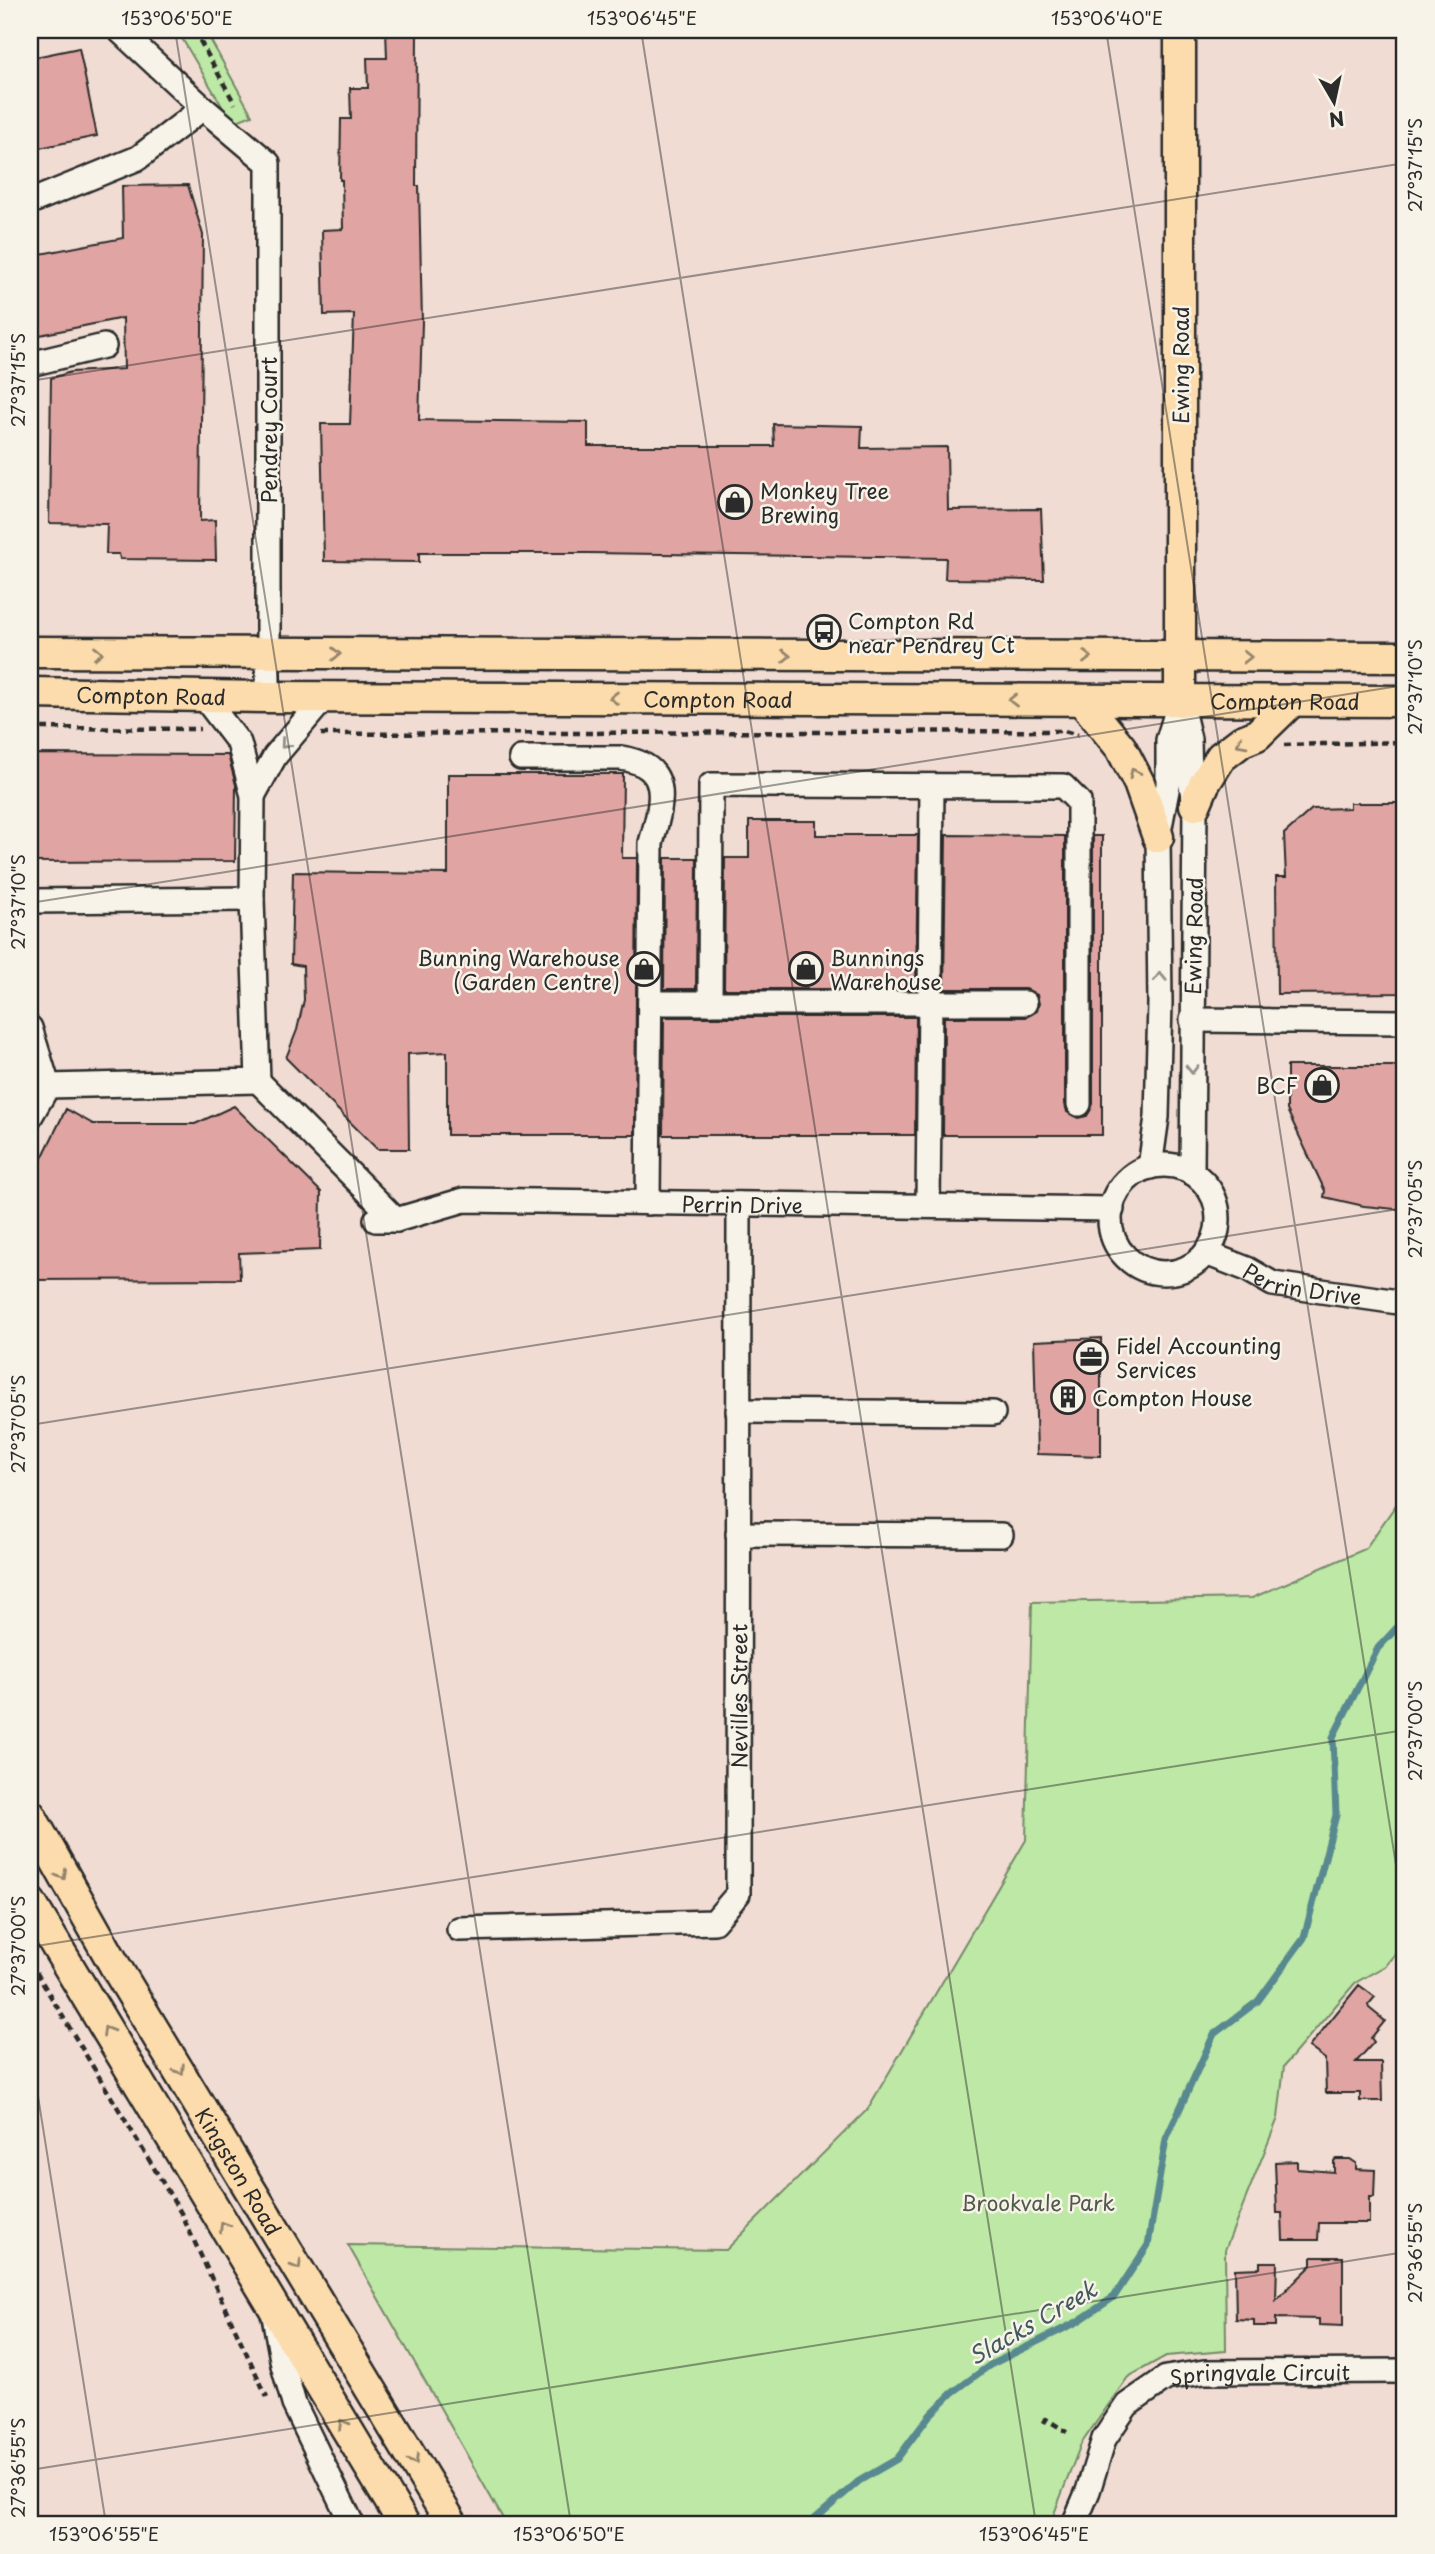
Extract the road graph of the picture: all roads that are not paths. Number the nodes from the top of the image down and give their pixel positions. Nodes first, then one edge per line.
1 (119, 30) edge
2 (1180, 30) edge
3 (202, 108) junction
4 (30, 202) edge
5 (104, 346) dead end
6 (30, 364) edge
7 (30, 652) edge
8 (268, 653) junction
9 (1405, 657) edge
10 (1179, 658) junction
11 (30, 693) edge
12 (203, 696) junction
13 (268, 697) junction
14 (325, 697) junction
15 (1293, 700) junction
16 (1082, 701) junction
17 (1180, 701) junction
18 (1405, 701) edge
19 (520, 758) dead end
20 (932, 786) junction
21 (253, 796) junction
22 (1195, 805) junction
23 (1158, 837) junction
24 (252, 899) junction
25 (30, 901) edge
26 (650, 1003) junction
27 (710, 1003) junction
28 (930, 1003) junction
29 (1025, 1003) dead end
30 (1192, 1020) junction
31 (1405, 1022) edge
32 (30, 1028) edge
33 (258, 1081) junction
34 (48, 1086) junction
35 (1079, 1104) dead end
36 (30, 1117) edge
37 (1150, 1167) junction
38 (1192, 1173) junction
39 (648, 1202) junction
40 (739, 1204) junction
41 (928, 1206) junction
42 (1112, 1209) junction
43 (1206, 1253) junction
44 (1405, 1303) edge
45 (738, 1411) junction
46 (993, 1413) dead end
47 (738, 1534) junction
48 (1000, 1535) dead end
49 (30, 1815) edge
50 (30, 1902) edge
51 (459, 1929) dead end
52 (272, 2305) junction
53 (1405, 2371) edge
54 (352, 2524) edge
55 (404, 2524) edge
56 (452, 2524) edge
57 (1074, 2524) edge

1 - 3 street
2 - 10 main road, Ewing Road
3 - 4 street
3 - 8 street, Pendrey Court
5 - 6 street
7 -> 8 main road, Compton Road
8 -> 10 main road, Compton Road
8 - 13 street, Pendrey Court
10 -> 9 main road, Compton Road
10 - 17 main road, Ewing Road
11 - 12 main road, Compton Road
12 - 13 main road, Compton Road
12 - 21 street
13 - 14 main road, Compton Road
16 -> 14 main road, Compton Road
14 -> 21 street
15 - 17 main road, Compton Road
15 - 18 main road, Compton Road
15 -> 22 main road
16 - 17 main road, Compton Road
23 -> 16 main road
17 - 22 street, Ewing Road
17 - 23 street, Ewing Road
19 - 26 street
20 - 27 street
20 - 28 street
20 - 35 street
21 - 24 street
22 - 30 street, Ewing Road
37 -> 23 street, Ewing Road
24 - 25 street
24 - 33 street
26 - 27 street
26 - 39 street
27 - 28 street
28 - 29 street
28 - 41 street
30 - 31 street
30 -> 38 street, Ewing Road
32 - 34 street
33 - 34 street
33 - 39 street, Perrin Drive
34 - 36 street
37 - 38 street
37 - 42 street
38 - 43 street
39 - 40 street, Perrin Drive
40 - 41 street, Perrin Drive
40 - 45 street, Nevilles Street
41 - 42 street, Perrin Drive
42 - 43 street
43 - 44 street, Perrin Drive
45 - 46 street
45 - 47 street, Nevilles Street
47 - 48 street
47 - 51 street, Nevilles Street
49 -> 56 main road, Kingston Road
52 -> 50 main road, Kingston Road
52 - 54 street, Kingston Road
55 -> 52 main road, Kingston Road
53 - 57 street, Springvale Circuit

